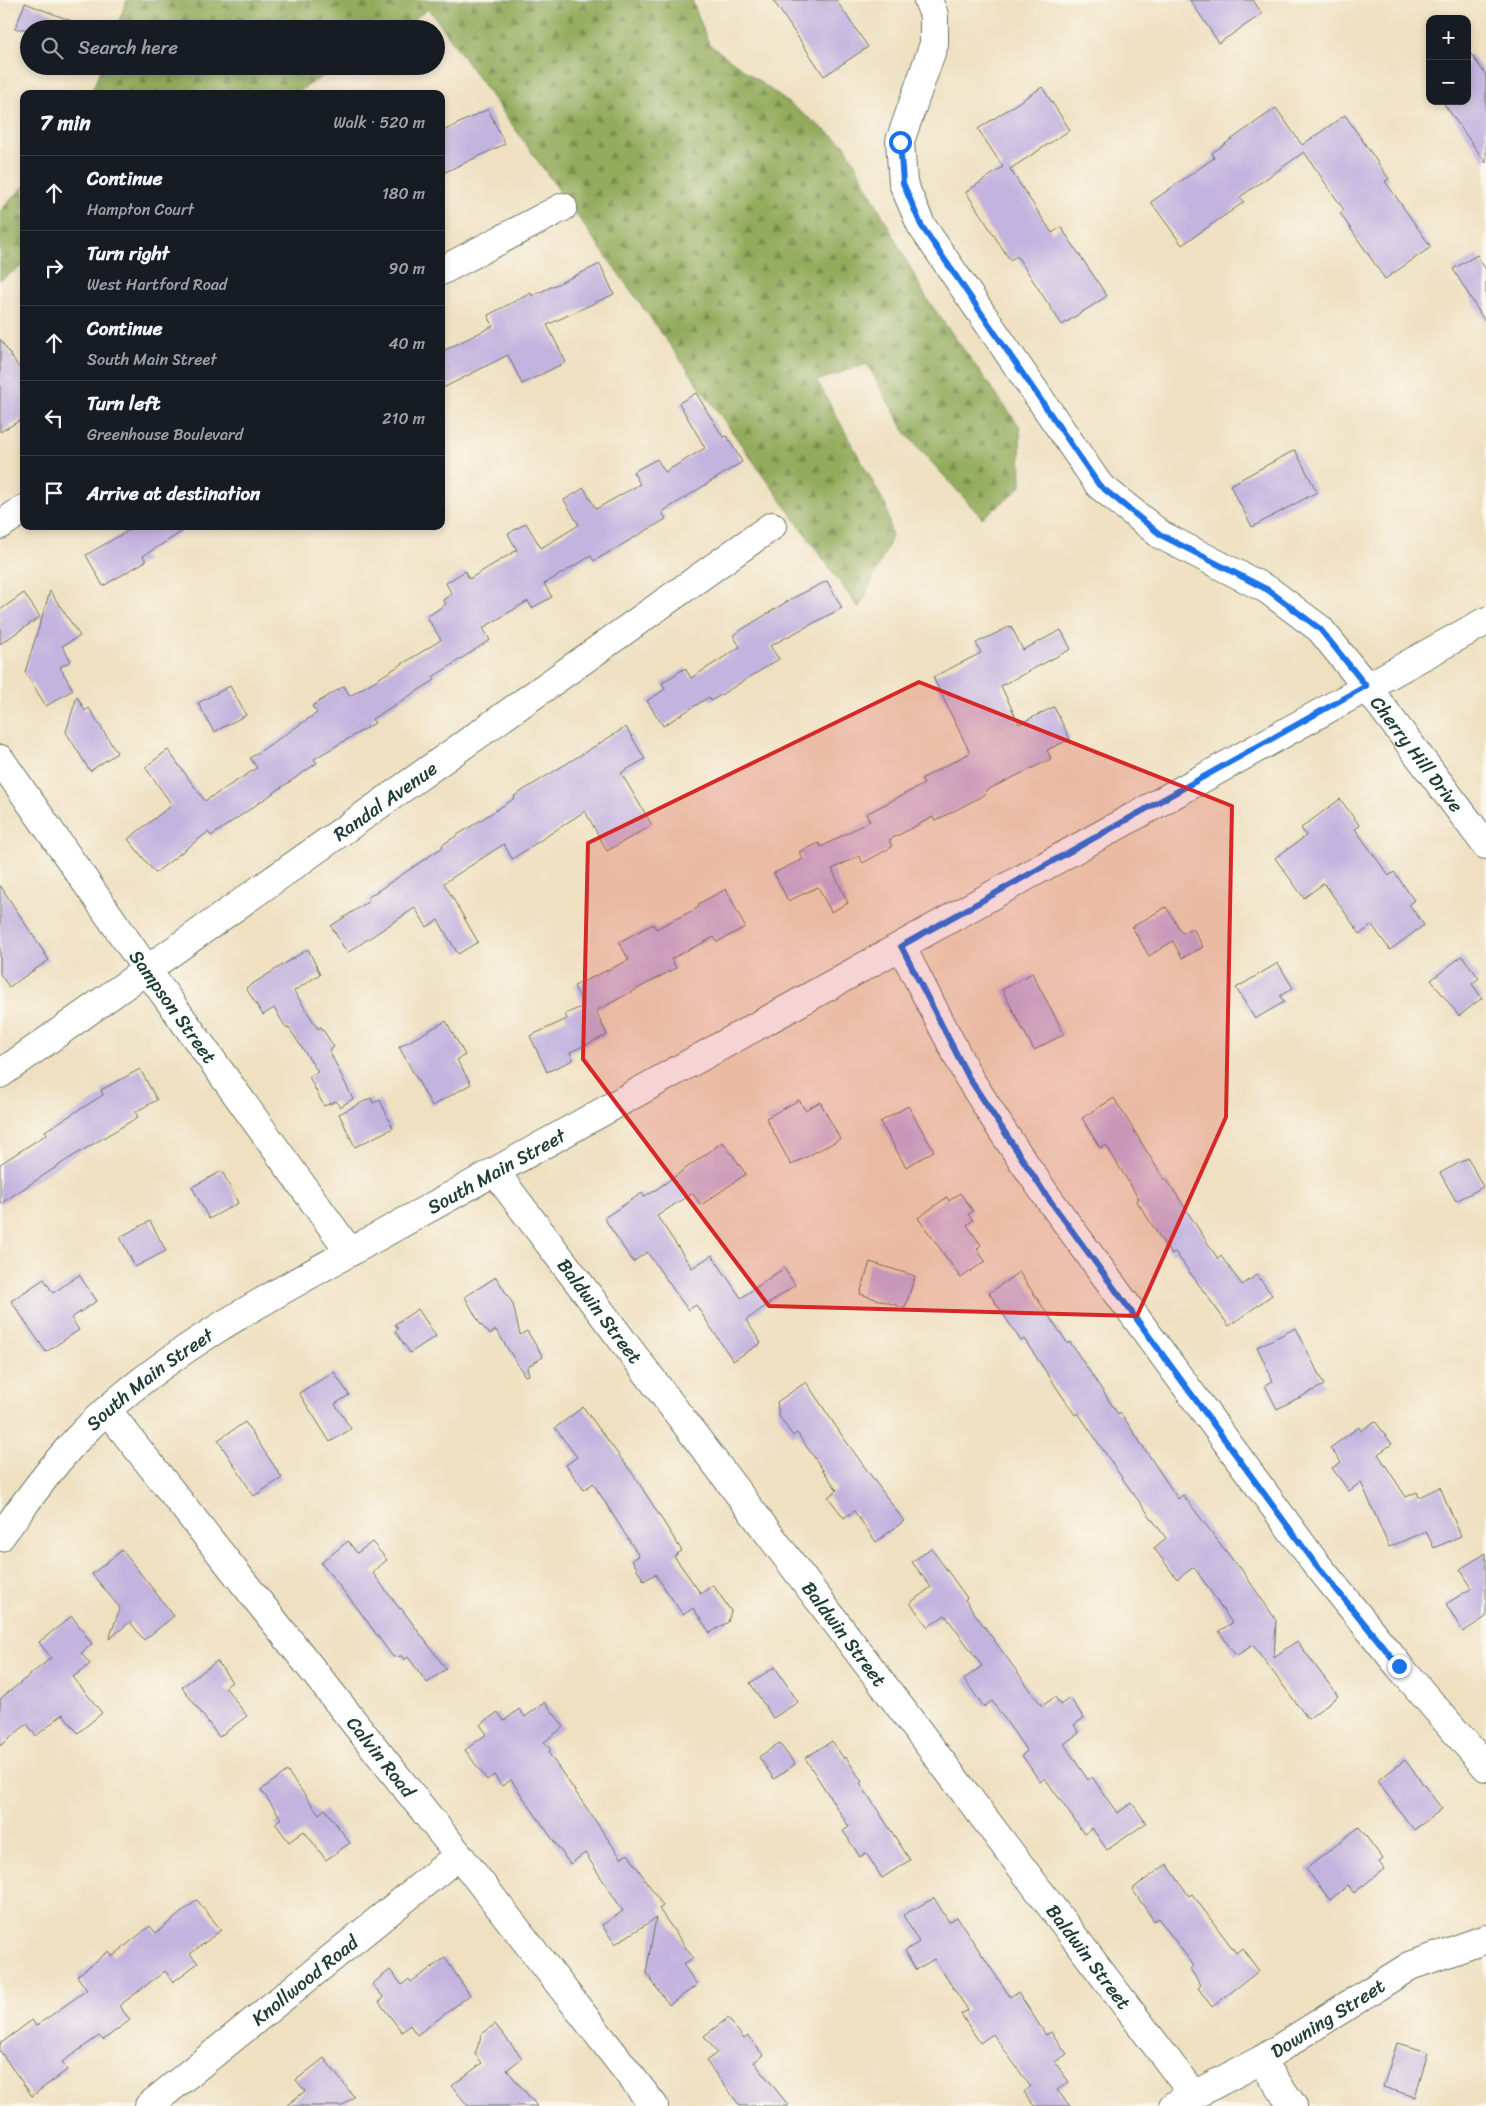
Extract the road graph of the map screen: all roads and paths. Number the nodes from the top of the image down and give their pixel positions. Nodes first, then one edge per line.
1 (928, 0) edge
2 (563, 207) dead end
3 (445, 269) edge
4 (20, 512) edge
5 (0, 525) edge
6 (772, 526) dead end
7 (1486, 620) edge
8 (1366, 686) junction
9 (0, 759) edge
10 (1486, 845) edge
11 (901, 946) junction
12 (147, 970) junction
13 (0, 1074) edge
14 (495, 1172) junction
15 (350, 1252) junction
16 (106, 1410) junction
17 (0, 1537) edge
18 (1486, 1767) edge
19 (459, 1855) junction
20 (1486, 1939) edge
21 (1261, 2060) junction
22 (1183, 2100) edge
23 (149, 2106) edge
24 (654, 2106) edge
25 (1293, 2106) edge

1 - 8 street, Cherry Hill Drive
2 - 3 street
4 - 5 street
6 - 12 street, Randal Avenue
7 - 8 street, South Main Street
8 - 10 street, Cherry Hill Drive
8 - 11 street, South Main Street
9 - 12 street, Sampson Street
11 - 14 street, South Main Street
11 - 18 street
12 - 13 street, Randal Avenue
12 - 15 street, Sampson Street
14 - 15 street, South Main Street
14 - 22 street, Baldwin Street
15 - 16 street, South Main Street
16 - 17 street, South Main Street
16 - 19 street, Calvin Road
19 - 23 street, Knollwood Road
19 - 24 street, Calvin Road
20 - 21 street, Downing Street
21 - 22 street, Downing Street
21 - 25 street

